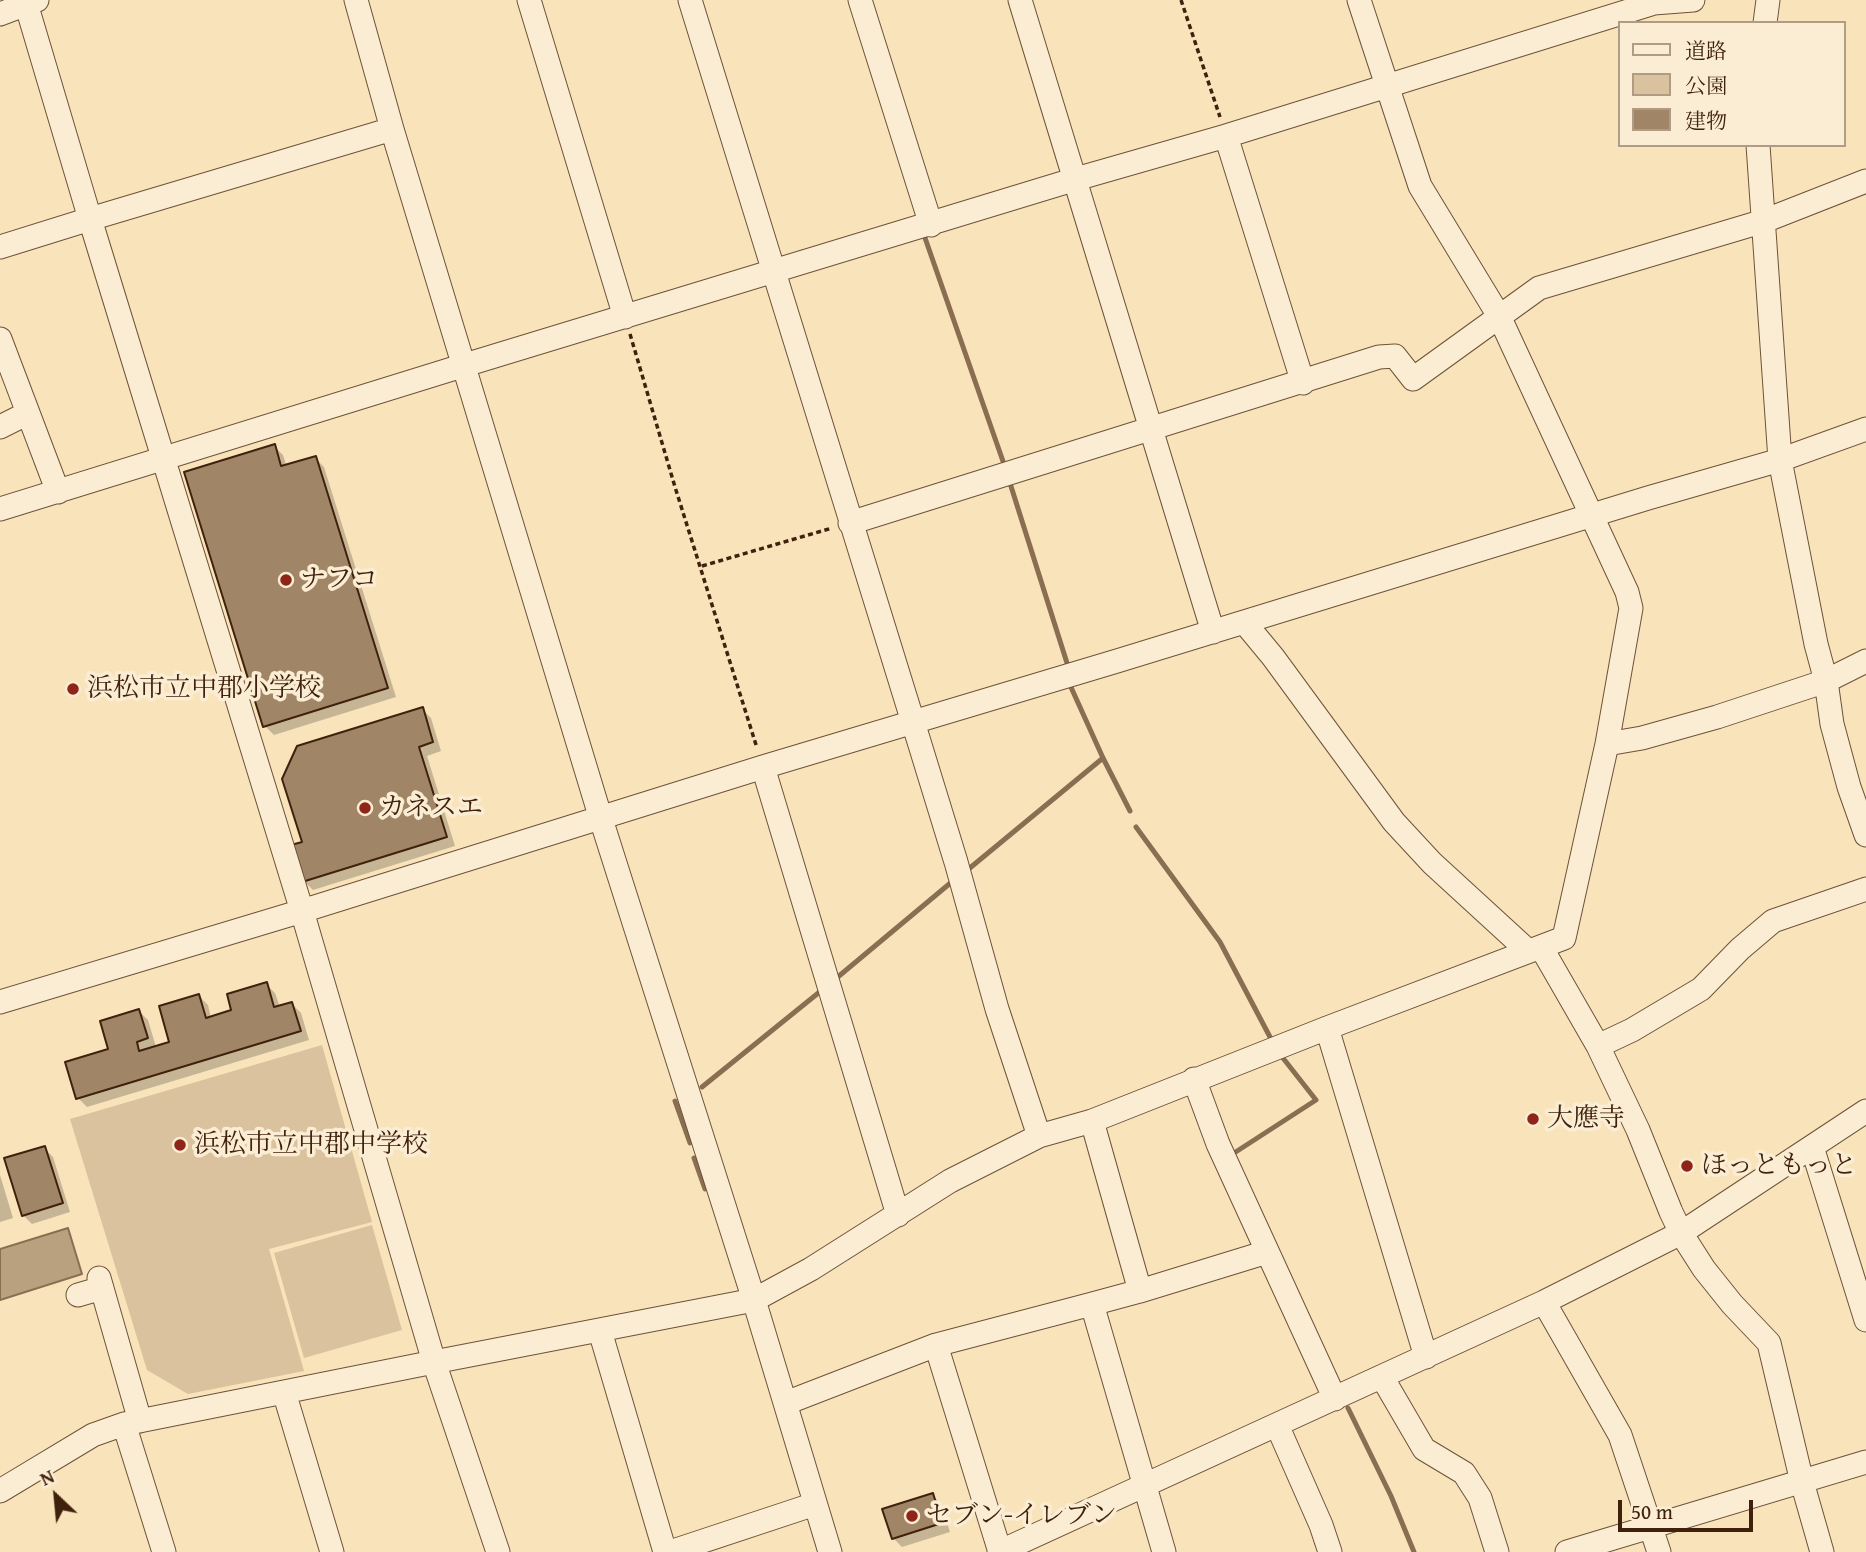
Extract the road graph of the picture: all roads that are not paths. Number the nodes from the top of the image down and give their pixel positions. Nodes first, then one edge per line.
1 (356, 0) edge
2 (529, 0) edge
3 (690, 0) edge
4 (860, 0) edge
5 (1020, 0) edge
6 (1359, 0) edge
7 (1693, 0) edge
8 (1768, 0) edge
9 (30, 1) edge
10 (1653, 1) edge
11 (0, 14) edge
12 (1765, 21) edge
13 (1386, 85) junction
14 (392, 129) junction
15 (1226, 136) junction
16 (1758, 147) edge
17 (1076, 179) junction
18 (1866, 181) edge
19 (90, 219) junction
20 (1764, 221) junction
21 (931, 225) junction
22 (0, 247) edge
23 (774, 272) junction
24 (1499, 316) junction
25 (625, 317) junction
26 (0, 339) edge
27 (465, 365) junction
28 (1303, 383) junction
29 (28, 413) junction
30 (0, 427) edge
31 (1150, 429) junction
32 (1866, 429) edge
33 (164, 460) junction
34 (1780, 460) junction
35 (58, 492) junction
36 (0, 509) edge
37 (1592, 515) junction
38 (850, 523) junction
39 (1244, 622) junction
40 (1213, 632) junction
41 (1866, 661) edge
42 (1826, 681) junction
43 (913, 722) junction
44 (1607, 744) junction
45 (763, 767) junction
46 (601, 819) junction
47 (1866, 835) edge
48 (1866, 889) edge
49 (302, 911) junction
50 (1534, 949) junction
51 (0, 1002) edge
52 (1327, 1028) junction
53 (1598, 1046) junction
54 (1194, 1079) junction
55 (1866, 1111) edge
56 (1092, 1121) junction
57 (1039, 1136) junction
58 (1812, 1147) junction
59 (898, 1215) junction
60 (1681, 1233) junction
61 (1267, 1252) junction
62 (1140, 1291) junction
63 (78, 1295) dead end
64 (754, 1300) junction
65 (1544, 1302) junction
66 (1092, 1304) junction
67 (1866, 1320) edge
68 (600, 1331) junction
69 (936, 1345) junction
70 (1426, 1357) junction
71 (434, 1362) junction
72 (1382, 1377) junction
73 (285, 1392) junction
74 (1335, 1399) junction
75 (786, 1403) junction
76 (132, 1422) junction
77 (1277, 1425) junction
78 (1866, 1462) edge
79 (1802, 1482) junction
80 (1143, 1486) junction
81 (0, 1491) edge
82 (815, 1504) junction
83 (1651, 1526) junction
84 (164, 1552) edge
85 (332, 1552) edge
86 (498, 1552) edge
87 (667, 1552) edge
88 (830, 1552) edge
89 (999, 1552) edge
90 (1164, 1552) edge
91 (1330, 1552) edge
92 (1497, 1552) edge
93 (1567, 1552) edge
94 (1659, 1552) edge
95 (1822, 1552) edge

1 - 14 street
2 - 25 street
3 - 23 street
4 - 21 street
5 - 17 street
6 - 13 street
7 - 10 street
8 - 12 street
9 - 11 street
9 - 19 street
10 - 13 street
13 - 15 street
13 - 24 street
14 - 19 street
14 - 27 street
15 - 17 street
15 - 28 street
16 - 20 street
17 - 21 street
17 - 31 street
18 - 20 street
19 - 22 street
19 - 33 street
20 - 24 street
20 - 34 street
21 - 23 street
23 - 25 street
23 - 38 street
24 - 28 street
24 - 37 street
25 - 27 street
26 - 29 street
27 - 33 street
27 - 46 street
28 - 31 street
29 - 30 street
29 - 35 street
31 - 38 street
31 - 40 street
32 - 34 street
33 - 35 street
33 - 49 street
34 - 37 street
34 - 42 street
35 - 36 street
37 - 39 street
37 - 44 street
38 - 43 street
39 - 40 street
39 - 50 street
40 - 43 street
41 - 42 street
42 - 44 street
42 - 47 street
43 - 45 street
43 - 57 street
44 - 50 street
45 - 46 street
45 - 59 street
46 - 49 street
46 - 64 street
48 - 53 street
49 - 51 street
49 - 71 street
50 - 52 street
50 - 53 street
52 - 54 street
52 - 70 street
53 - 60 street
54 - 56 street
54 - 61 street
55 - 58 street
56 - 57 street
56 - 62 street
57 - 59 street
58 - 60 street
58 - 67 street
59 - 64 street
60 - 65 street
60 - 79 street
61 - 62 street
61 - 74 street
62 - 66 street
63 - 76 street
64 - 68 street
64 - 75 street
65 - 70 street
65 - 83 street
66 - 69 street
66 - 80 street
68 - 71 street
68 - 87 street
69 - 75 street
69 - 89 street
70 - 72 street
71 - 73 street
71 - 86 street
72 - 74 street
72 - 92 street
73 - 76 street
73 - 85 street
74 - 77 street
75 - 82 street
76 - 81 street
76 - 84 street
77 - 80 street
77 - 91 street
78 - 79 street
79 - 83 street
79 - 95 street
80 - 89 street
80 - 90 street
82 - 87 street
82 - 88 street
83 - 93 street
83 - 94 street

